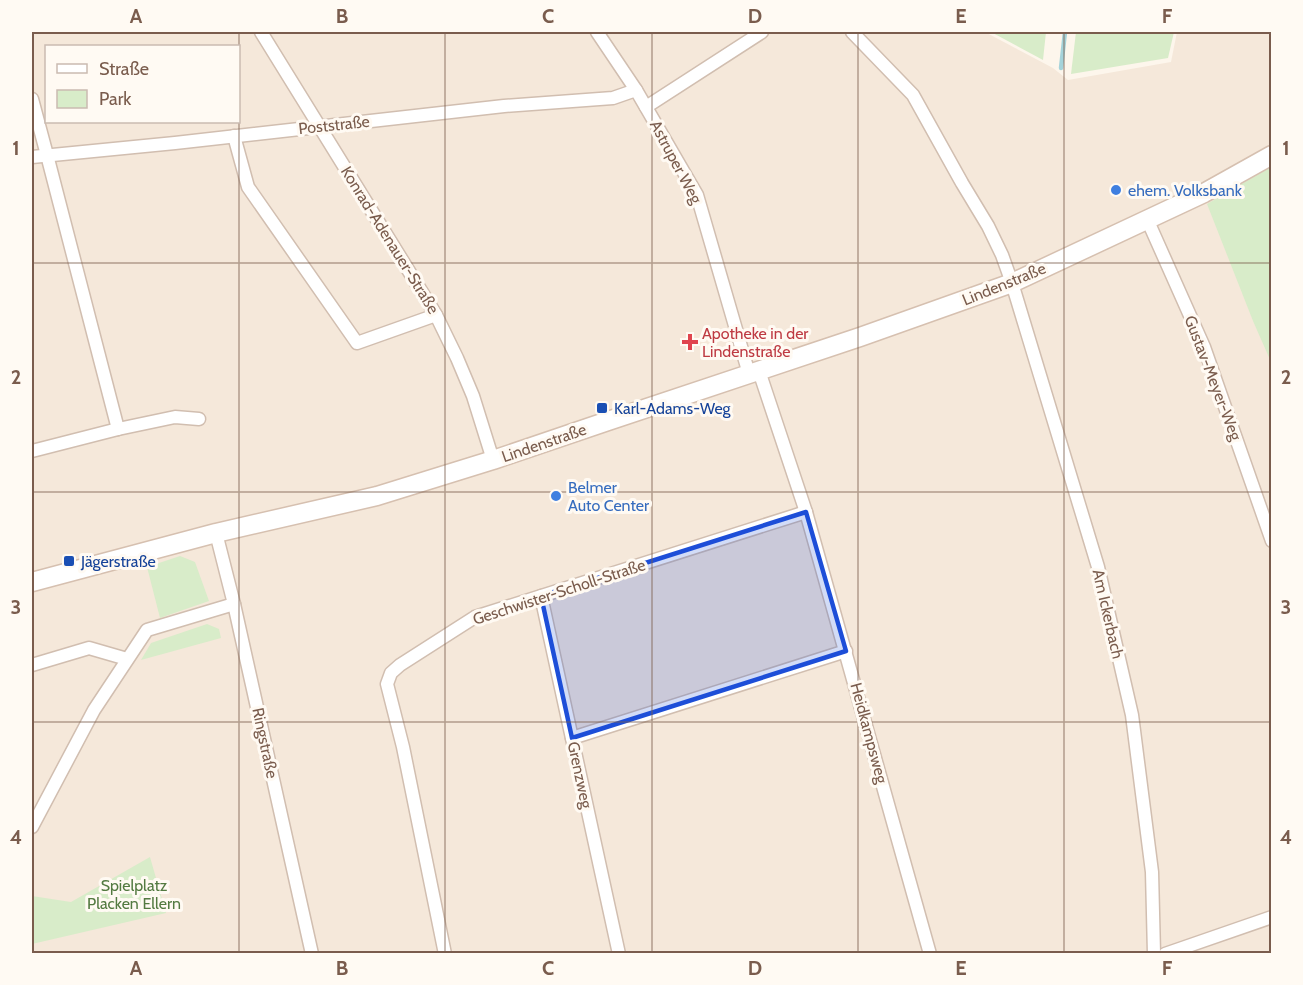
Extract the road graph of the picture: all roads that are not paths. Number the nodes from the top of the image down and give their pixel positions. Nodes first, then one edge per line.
1 (261, 32) edge
2 (597, 32) edge
3 (762, 32) edge
4 (852, 32) edge
5 (636, 90) junction
6 (32, 99) edge
7 (646, 107) junction
8 (320, 126) junction
9 (234, 136) junction
10 (48, 155) junction
11 (1272, 155) edge
12 (32, 157) edge
13 (1147, 219) junction
14 (1012, 284) junction
15 (436, 315) junction
16 (754, 373) junction
17 (199, 418) dead end
18 (118, 429) junction
19 (32, 451) edge
20 (493, 460) junction
21 (806, 512) junction
22 (216, 533) junction
23 (1272, 541) edge
24 (32, 582) edge
25 (541, 596) junction
26 (234, 604) junction
27 (846, 651) junction
28 (127, 659) junction
29 (32, 665) edge
30 (572, 738) junction
31 (32, 823) edge
32 (1272, 917) edge
33 (312, 954) edge
34 (445, 954) edge
35 (619, 954) edge
36 (930, 954) edge
37 (1154, 954) edge
38 (1165, 954) edge

1 - 8 street, Konrad-Adenauer-Straße
2 - 5 street, Astruper Weg
3 - 7 street
4 - 14 street, Am Ickerbach
5 - 7 street, Astruper Weg
5 - 8 street, Poststraße
6 - 10 street
7 - 16 street, Astruper Weg
8 - 9 street, Poststraße
8 - 15 street, Konrad-Adenauer-Straße
9 - 10 street, Poststraße
9 - 15 street
10 - 12 street, Poststraße
10 - 18 street
11 - 13 main road, Lindenstraße
13 - 14 main road, Lindenstraße
13 - 23 street, Gustav-Meyer-Weg
14 - 16 main road, Lindenstraße
14 - 37 street, Am Ickerbach
15 - 20 street, Konrad-Adenauer-Straße
16 - 20 main road, Lindenstraße
16 - 21 street, Astruper Weg
17 - 18 street
18 - 19 street
20 - 22 main road, Lindenstraße
21 - 25 street, Geschwister-Scholl-Straße
21 - 27 street, Heidkampsweg
22 - 24 main road, Lindenstraße
22 - 26 street, Ringstraße
25 - 30 street, Grenzweg
25 - 34 street, Geschwister-Scholl-Straße
26 - 28 street
26 - 33 street, Ringstraße
27 - 30 street
27 - 36 street, Heidkampsweg
28 - 29 street
28 - 31 street
30 - 35 street, Grenzweg
32 - 38 street

